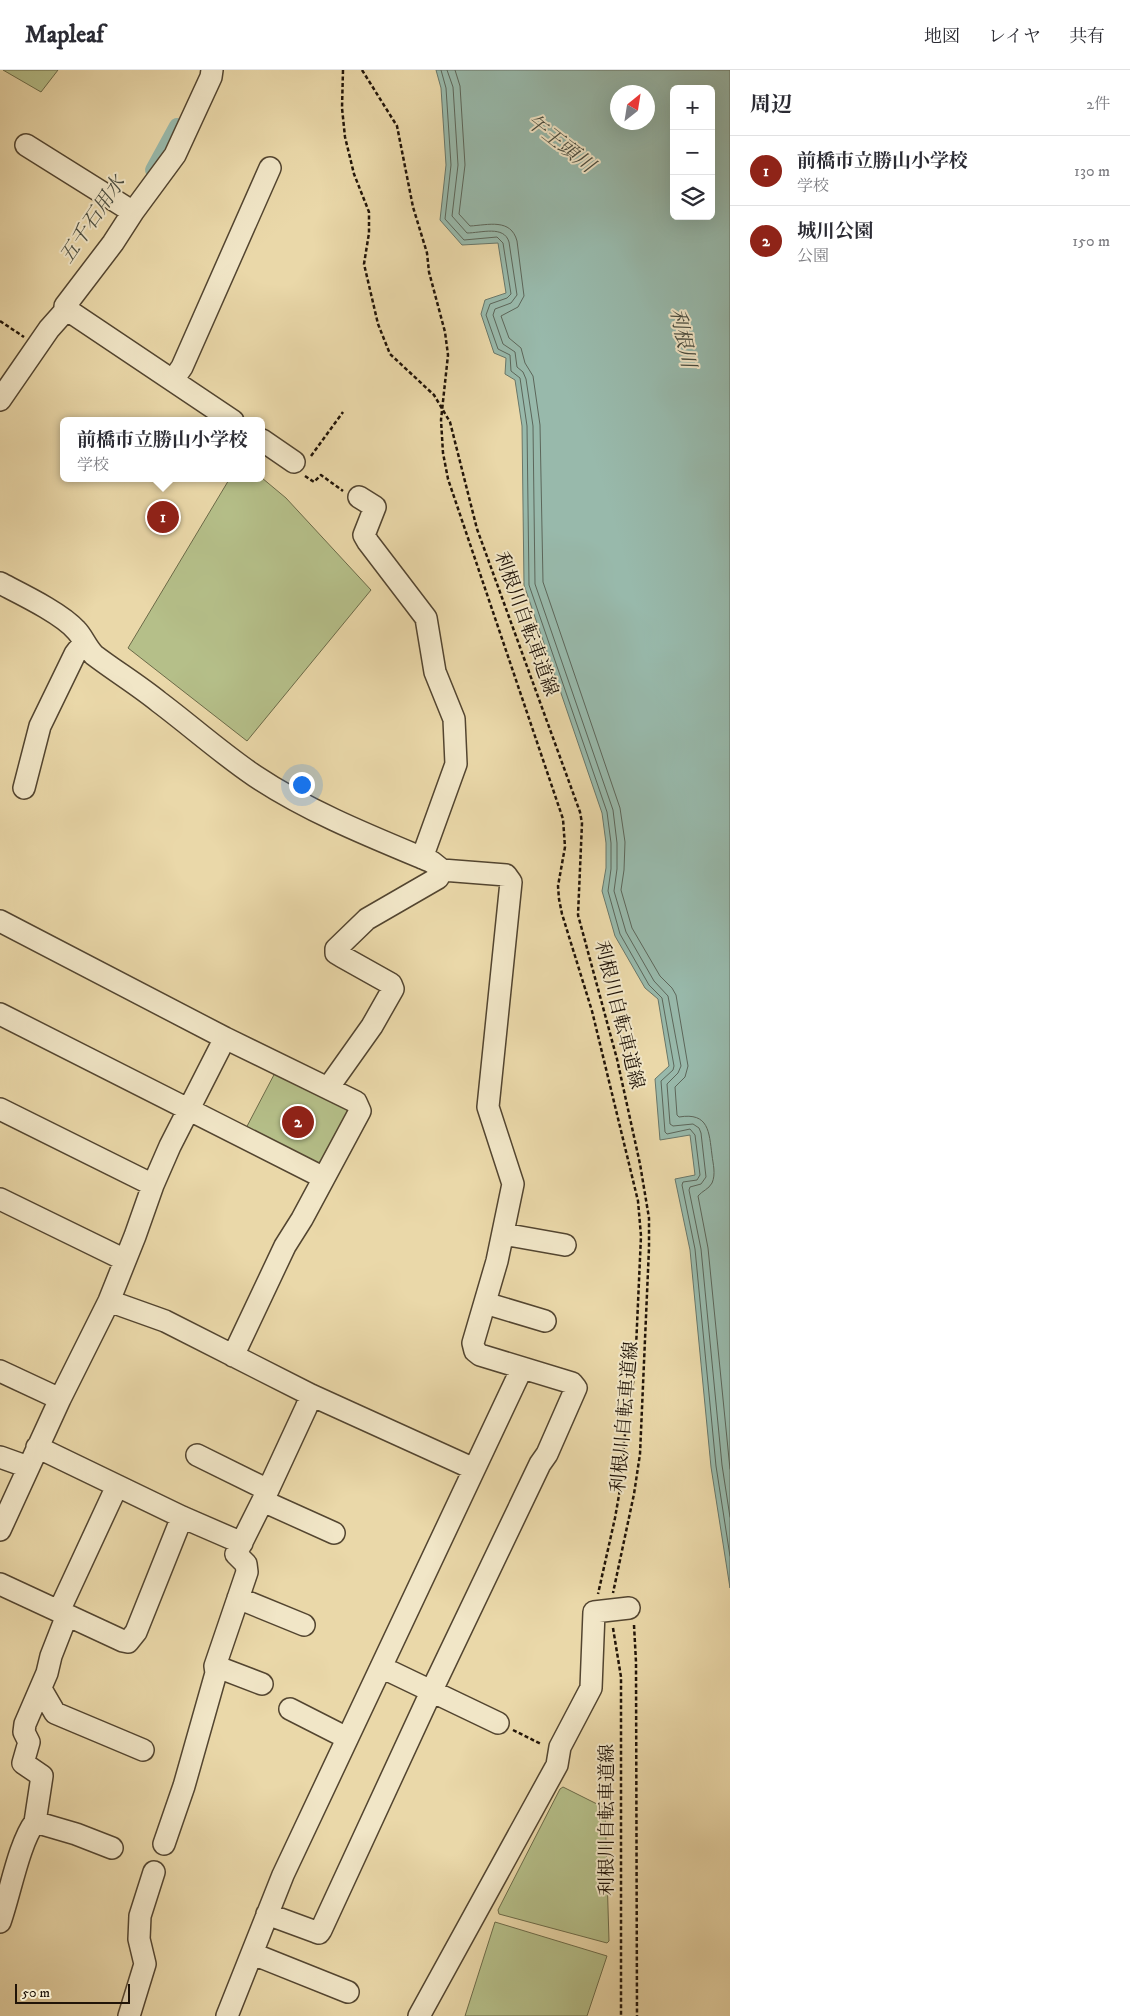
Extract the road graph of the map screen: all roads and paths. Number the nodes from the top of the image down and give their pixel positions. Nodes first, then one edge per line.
1 (212, 70) edge
2 (344, 70) edge
3 (362, 70) edge
4 (26, 145) dead end
5 (270, 168) dead end
6 (133, 212) junction
7 (65, 311) junction
8 (0, 321) edge
9 (26, 338) dead end
10 (173, 380) junction
11 (0, 400) edge
12 (443, 408) junction
13 (343, 412) dead end
14 (227, 417) edge
15 (265, 442) edge
16 (294, 462) junction
17 (359, 498) joint
18 (0, 583) edge
19 (85, 646) junction
20 (24, 788) dead end
21 (422, 858) junction
22 (442, 870) junction
23 (0, 921) edge
24 (0, 1014) edge
25 (225, 1038) junction
26 (328, 1088) junction
27 (0, 1109) edge
28 (188, 1110) junction
29 (324, 1178) junction
30 (153, 1185) junction
31 (0, 1199) edge
32 (503, 1234) junction
33 (565, 1245) dead end
34 (125, 1260) junction
35 (109, 1301) junction
36 (485, 1303) junction
37 (545, 1321) dead end
38 (233, 1356) junction
39 (522, 1368) junction
40 (0, 1371) edge
41 (310, 1394) junction
42 (60, 1398) junction
43 (37, 1447) junction
44 (197, 1455) dead end
45 (0, 1457) edge
46 (28, 1467) junction
47 (474, 1469) junction
48 (117, 1486) junction
49 (265, 1496) junction
50 (182, 1517) junction
51 (0, 1530) edge
52 (334, 1533) dead end
53 (242, 1543) junction
54 (0, 1584) edge
55 (238, 1598) junction
56 (612, 1610) junction
57 (63, 1613) junction
58 (304, 1625) dead end
59 (215, 1666) junction
60 (381, 1667) junction
61 (262, 1684) dead end
62 (40, 1689) junction
63 (431, 1692) junction
64 (290, 1709) dead end
65 (498, 1723) joint
66 (347, 1738) junction
67 (560, 1747) junction
68 (143, 1750) dead end
69 (35, 1822) junction
70 (164, 1844) dead end
71 (112, 1848) dead end
72 (154, 1872) dead end
73 (267, 1914) junction
74 (0, 1922) edge
75 (253, 1954) junction
76 (348, 1992) dead end
77 (129, 2016) edge
78 (228, 2016) edge
79 (419, 2016) edge
80 (621, 2016) edge
81 (637, 2016) edge

1 - 6 street
2 - 12 path, 利根川自転車道線
3 - 12 path
4 - 6 street
5 - 10 street
6 - 7 street
7 - 10 street
7 - 11 street
8 - 9 path
10 - 14 street
12 - 56 path
12 - 56 path, 利根川自転車道線
13 - 16 path
15 - 16 street
16 - 17 path
17 - 21 street
18 - 19 street
19 - 20 street
19 - 21 street
21 - 22 street
22 - 26 street
22 - 32 street
23 - 25 street
24 - 28 street
25 - 26 street
25 - 28 street
26 - 29 street
27 - 30 street
28 - 29 street
28 - 30 street
29 - 38 street
30 - 34 street
31 - 34 street
32 - 33 street
32 - 36 street
34 - 35 street
35 - 38 street
35 - 42 street
36 - 37 street
36 - 39 street
38 - 41 street
39 - 47 street
39 - 63 street
40 - 42 street
41 - 47 street
41 - 49 street
42 - 43 street
43 - 46 street
43 - 48 street
44 - 49 street
45 - 46 street
46 - 51 street
47 - 60 street
48 - 50 street
48 - 57 street
49 - 52 street
49 - 53 street
50 - 53 street
50 - 57 street
53 - 55 street
54 - 57 street
55 - 58 street
55 - 59 street
56 - 67 street
56 - 80 path, 利根川自転車道線
56 - 81 path
57 - 62 street
59 - 61 street
59 - 70 street
60 - 63 street
60 - 66 street
62 - 68 street
62 - 69 street
63 - 65 street
63 - 73 street
64 - 66 street
65 - 67 path
66 - 73 street
67 - 79 street
69 - 71 street
69 - 74 street
72 - 77 street
73 - 75 street
75 - 76 street
75 - 78 street

